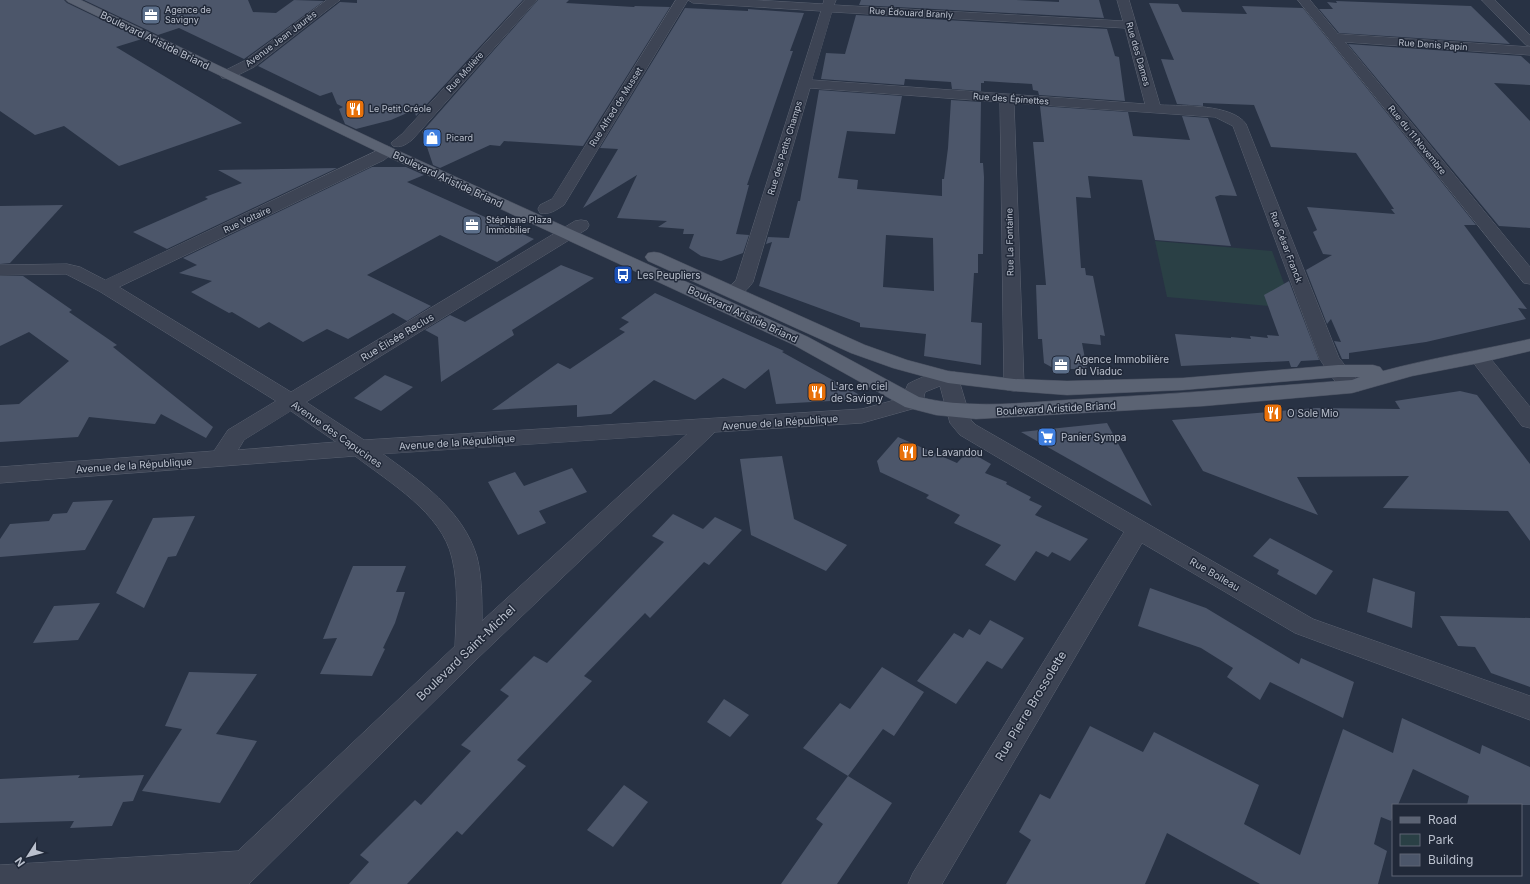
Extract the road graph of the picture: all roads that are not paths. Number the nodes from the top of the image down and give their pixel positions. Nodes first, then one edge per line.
1 (72, 0) edge
2 (93, 0) edge
3 (334, 0) edge
4 (531, 0) edge
5 (682, 0) edge
6 (693, 0) edge
7 (1123, 0) edge
8 (1304, 0) edge
9 (1488, 0) edge
10 (829, 4) edge
11 (1130, 25) junction
12 (1336, 38) junction
13 (1530, 42) edge
14 (1530, 51) edge
15 (234, 73) junction
16 (804, 84) junction
17 (1008, 99) junction
18 (1154, 109) junction
19 (1217, 113) joint
20 (392, 147) junction
21 (546, 209) junction
22 (574, 230) junction
23 (628, 262) junction
24 (0, 270) edge
25 (1530, 280) edge
26 (105, 288) junction
27 (733, 292) junction
28 (1530, 345) edge
29 (1479, 357) junction
30 (1410, 370) junction
31 (1338, 371) junction
32 (948, 377) junction
33 (1014, 385) junction
34 (1352, 386) junction
35 (291, 402) junction
36 (912, 402) junction
37 (958, 411) junction
38 (1530, 421) edge
39 (709, 426) junction
40 (360, 448) junction
41 (221, 458) junction
42 (0, 475) edge
43 (1138, 529) junction
44 (468, 650) junction
45 (1530, 708) edge
46 (236, 875) edge
47 (0, 880) edge
48 (924, 884) edge

1 - 15 main road, Boulevard Aristide Briand
2 - 15 main road, Boulevard Aristide Briand
3 - 15 street, Avenue Jean Jaurès
4 - 20 street, Rue Molière
5 - 21 street, Rue Alfred de Musset
6 - 10 street, Rue Édouard Branly
7 - 11 street, Rue des Dames
8 - 12 street, Rue du 11 Novembre
9 - 13 street
10 - 11 street, Rue Édouard Branly
10 - 16 street, Rue des Petits Champs
11 - 18 street, Rue des Dames
12 - 14 street, Rue Denis Papin
12 - 25 street, Rue du 11 Novembre
15 - 20 main road, Boulevard Aristide Briand
16 - 17 street, Rue des Épinettes
16 - 27 street, Rue des Petits Champs
17 - 18 street, Rue des Épinettes
17 - 33 street, Rue La Fontaine
18 - 19 street, Rue des Épinettes
19 - 31 street, Rue César Franck
20 - 21 main road, Boulevard Aristide Briand
20 - 22 main road, Boulevard Aristide Briand
20 - 26 street, Rue Voltaire
21 - 22 main road, Boulevard Aristide Briand
22 - 23 main road, Boulevard Aristide Briand
22 - 27 main road, Boulevard Aristide Briand
22 - 35 street, Rue Élisée Reclus
23 - 27 main road
23 - 36 main road, Boulevard Aristide Briand
24 - 26 street, Avenue des Capucines
26 - 35 street, Avenue des Capucines
27 - 32 main road, Boulevard Aristide Briand
28 - 29 main road, Boulevard Aristide Briand
29 - 30 main road, Boulevard Aristide Briand
29 - 38 street
30 - 31 main road, Boulevard Aristide Briand
30 - 34 main road, Boulevard Aristide Briand
31 - 33 main road, Boulevard Aristide Briand
31 - 34 street, Rue César Franck
32 - 33 main road, Boulevard Aristide Briand
32 - 36 street
32 - 37 street, Rue Boileau
34 - 37 main road, Boulevard Aristide Briand
35 - 40 street, Avenue des Capucines
35 - 41 street, Rue Élisée Reclus
36 - 37 main road, Boulevard Aristide Briand
36 - 39 street, Avenue de la République
37 - 43 street, Rue Boileau
39 - 40 street, Avenue de la République
39 - 44 street, Boulevard Saint-Michel
40 - 41 street, Avenue de la République
40 - 44 street, Avenue des Capucines
41 - 42 street, Avenue de la République
43 - 45 street, Rue Boileau
43 - 48 street, Rue Pierre Brossolette
44 - 46 street, Boulevard Saint-Michel
46 - 47 street

